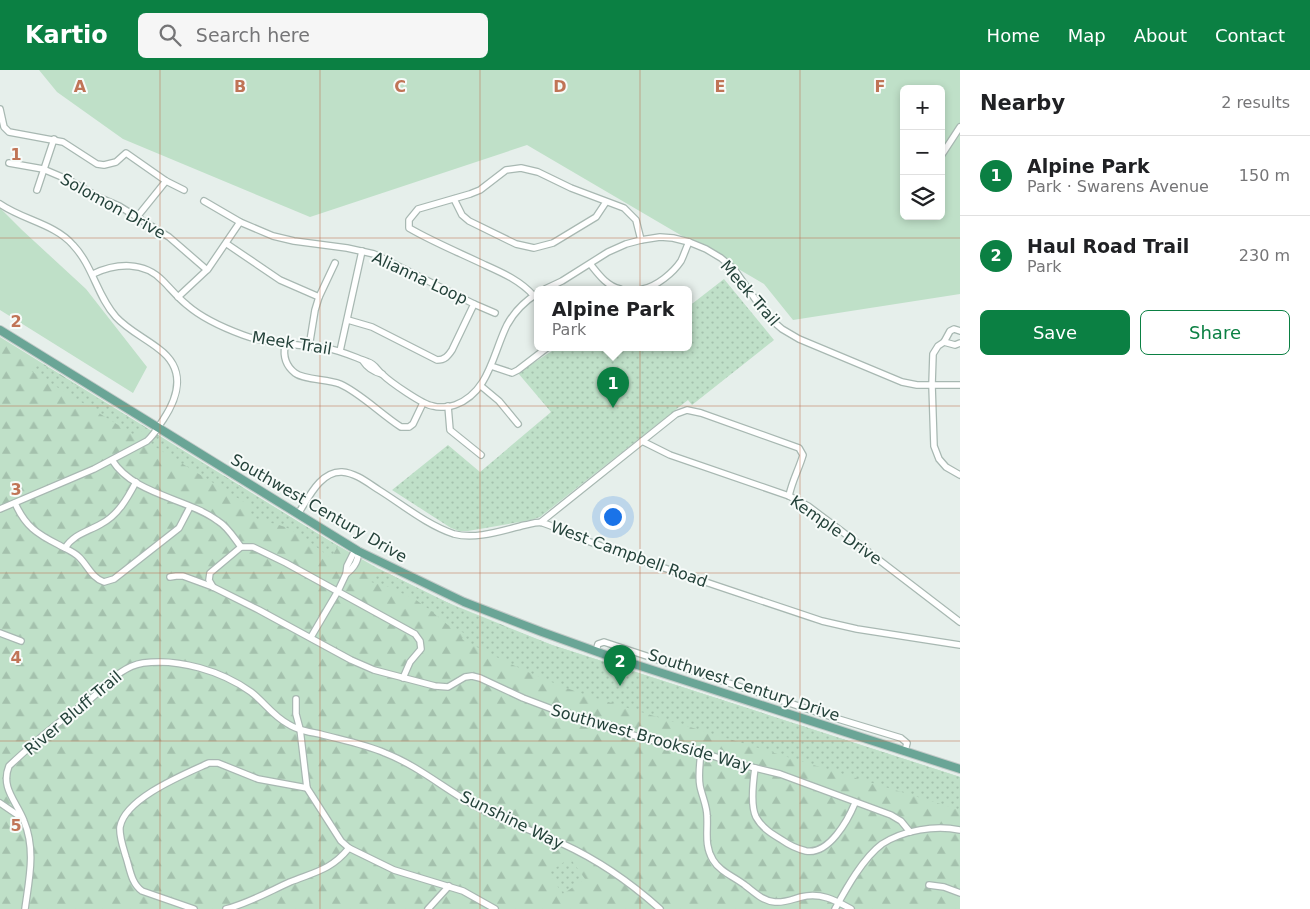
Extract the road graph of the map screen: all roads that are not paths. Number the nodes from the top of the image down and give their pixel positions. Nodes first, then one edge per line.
1 (0, 108) edge
2 (960, 127) edge
3 (54, 139) junction
4 (945, 150) edge
5 (9, 163) dead end
6 (44, 169) junction
7 (166, 180) junction
8 (37, 190) dead end
9 (184, 190) dead end
10 (454, 199) junction
11 (204, 201) dead end
12 (606, 202) junction
13 (0, 204) edge
14 (137, 217) junction
15 (240, 222) junction
16 (641, 240) junction
17 (689, 242) junction
18 (227, 244) junction
19 (362, 251) junction
20 (335, 263) dead end
21 (591, 265) junction
22 (207, 270) junction
23 (93, 274) junction
24 (551, 286) edge
25 (611, 286) edge
26 (653, 286) edge
27 (534, 293) edge
28 (534, 295) edge
29 (178, 297) junction
30 (319, 297) junction
31 (474, 304) junction
32 (495, 313) dead end
33 (348, 320) junction
34 (0, 330) edge
35 (960, 331) edge
36 (944, 342) junction
37 (960, 344) edge
38 (285, 345) junction
39 (309, 347) junction
40 (340, 351) junction
41 (543, 351) edge
42 (491, 366) junction
43 (932, 385) junction
44 (960, 385) edge
45 (481, 386) junction
46 (423, 403) junction
47 (448, 406) junction
48 (518, 424) dead end
49 (158, 427) junction
50 (642, 441) junction
51 (481, 455) dead end
52 (112, 460) junction
53 (960, 475) edge
54 (136, 482) junction
55 (789, 496) junction
56 (15, 503) junction
57 (190, 507) junction
58 (0, 509) edge
59 (298, 514) junction
60 (541, 522) junction
61 (241, 547) junction
62 (65, 548) junction
63 (358, 551) junction
64 (170, 577) dead end
65 (213, 587) junction
66 (338, 591) junction
67 (960, 622) edge
68 (0, 633) edge
69 (311, 637) junction
70 (21, 641) dead end
71 (960, 645) edge
72 (403, 678) junction
73 (296, 699) dead end
74 (300, 729) junction
75 (701, 752) junction
76 (755, 768) junction
77 (960, 769) edge
78 (307, 788) junction
79 (0, 803) edge
80 (855, 803) junction
81 (24, 820) junction
82 (960, 830) edge
83 (910, 832) junction
84 (349, 848) junction
85 (929, 885) dead end
86 (449, 886) junction
87 (960, 894) edge
88 (839, 902) junction
89 (25, 909) edge
90 (194, 909) edge
91 (226, 909) edge
92 (428, 909) edge
93 (495, 909) edge
94 (660, 909) edge
95 (835, 909) edge
96 (851, 909) edge

1 - 3 street
2 - 4 street
3 - 6 street
3 - 7 street
5 - 6 street, Solomon Drive
6 - 8 street
6 - 14 street, Solomon Drive
7 - 9 street
7 - 14 street
10 - 12 street
10 - 12 street
10 - 27 street
11 - 15 street, Alianna Loop
12 - 16 street
13 - 23 street
14 - 22 street, Solomon Drive
15 - 18 street
15 - 19 street, Alianna Loop
16 - 17 street, Meek Trail
16 - 21 street, Meek Trail
17 - 26 street
17 - 43 street, Meek Trail
18 - 22 street
18 - 30 street
19 - 31 street, Alianna Loop
19 - 33 street
20 - 30 street
21 - 24 street, Meek Trail
21 - 25 street
22 - 29 street
23 - 29 street, Meek Trail
23 - 49 street
28 - 42 street
29 - 38 street, Meek Trail
30 - 39 street
31 - 32 street
31 - 33 street, Alianna Loop
33 - 40 street
34 - 49 main road, Southwest Century Drive
35 - 36 street
36 - 37 street
36 - 43 street
38 - 39 street, Meek Trail
38 - 46 street
39 - 40 street, Meek Trail
40 - 46 street, Meek Trail
41 - 42 street
42 - 45 street
43 - 44 street, Meek Trail
43 - 53 street
45 - 47 street
45 - 48 street
46 - 47 street, Meek Trail
47 - 51 street
49 - 52 street
49 - 59 main road, Southwest Century Drive
50 - 55 street, Kemple Drive
50 - 55 street
50 - 60 street
52 - 54 street
52 - 56 street
54 - 57 street
54 - 62 street
55 - 67 street, Kemple Drive
56 - 58 street
56 - 62 street
57 - 61 street
57 - 62 street
59 - 60 street, West Campbell Road
59 - 63 main road, Southwest Century Drive
60 - 71 street, West Campbell Road
61 - 65 street
61 - 66 street
63 - 66 street
63 - 77 main road, Southwest Century Drive
64 - 65 street, Southwest Brookside Way
65 - 69 street, Southwest Brookside Way
66 - 69 street
66 - 72 street
68 - 70 street
69 - 72 street, Southwest Brookside Way
72 - 75 street, Southwest Brookside Way
73 - 74 street
74 - 78 street
74 - 81 street, River Bluff Trail
74 - 94 street, Sunshine Way
75 - 76 street, Southwest Brookside Way
75 - 88 street
76 - 80 street, Southwest Brookside Way
76 - 80 street
78 - 84 street
78 - 90 street
79 - 81 street
80 - 83 street, Southwest Brookside Way
81 - 89 street, River Bluff Trail
82 - 83 street
83 - 88 street
84 - 86 street
84 - 91 street
85 - 87 street
86 - 92 street
86 - 93 street
88 - 95 street
88 - 96 street

